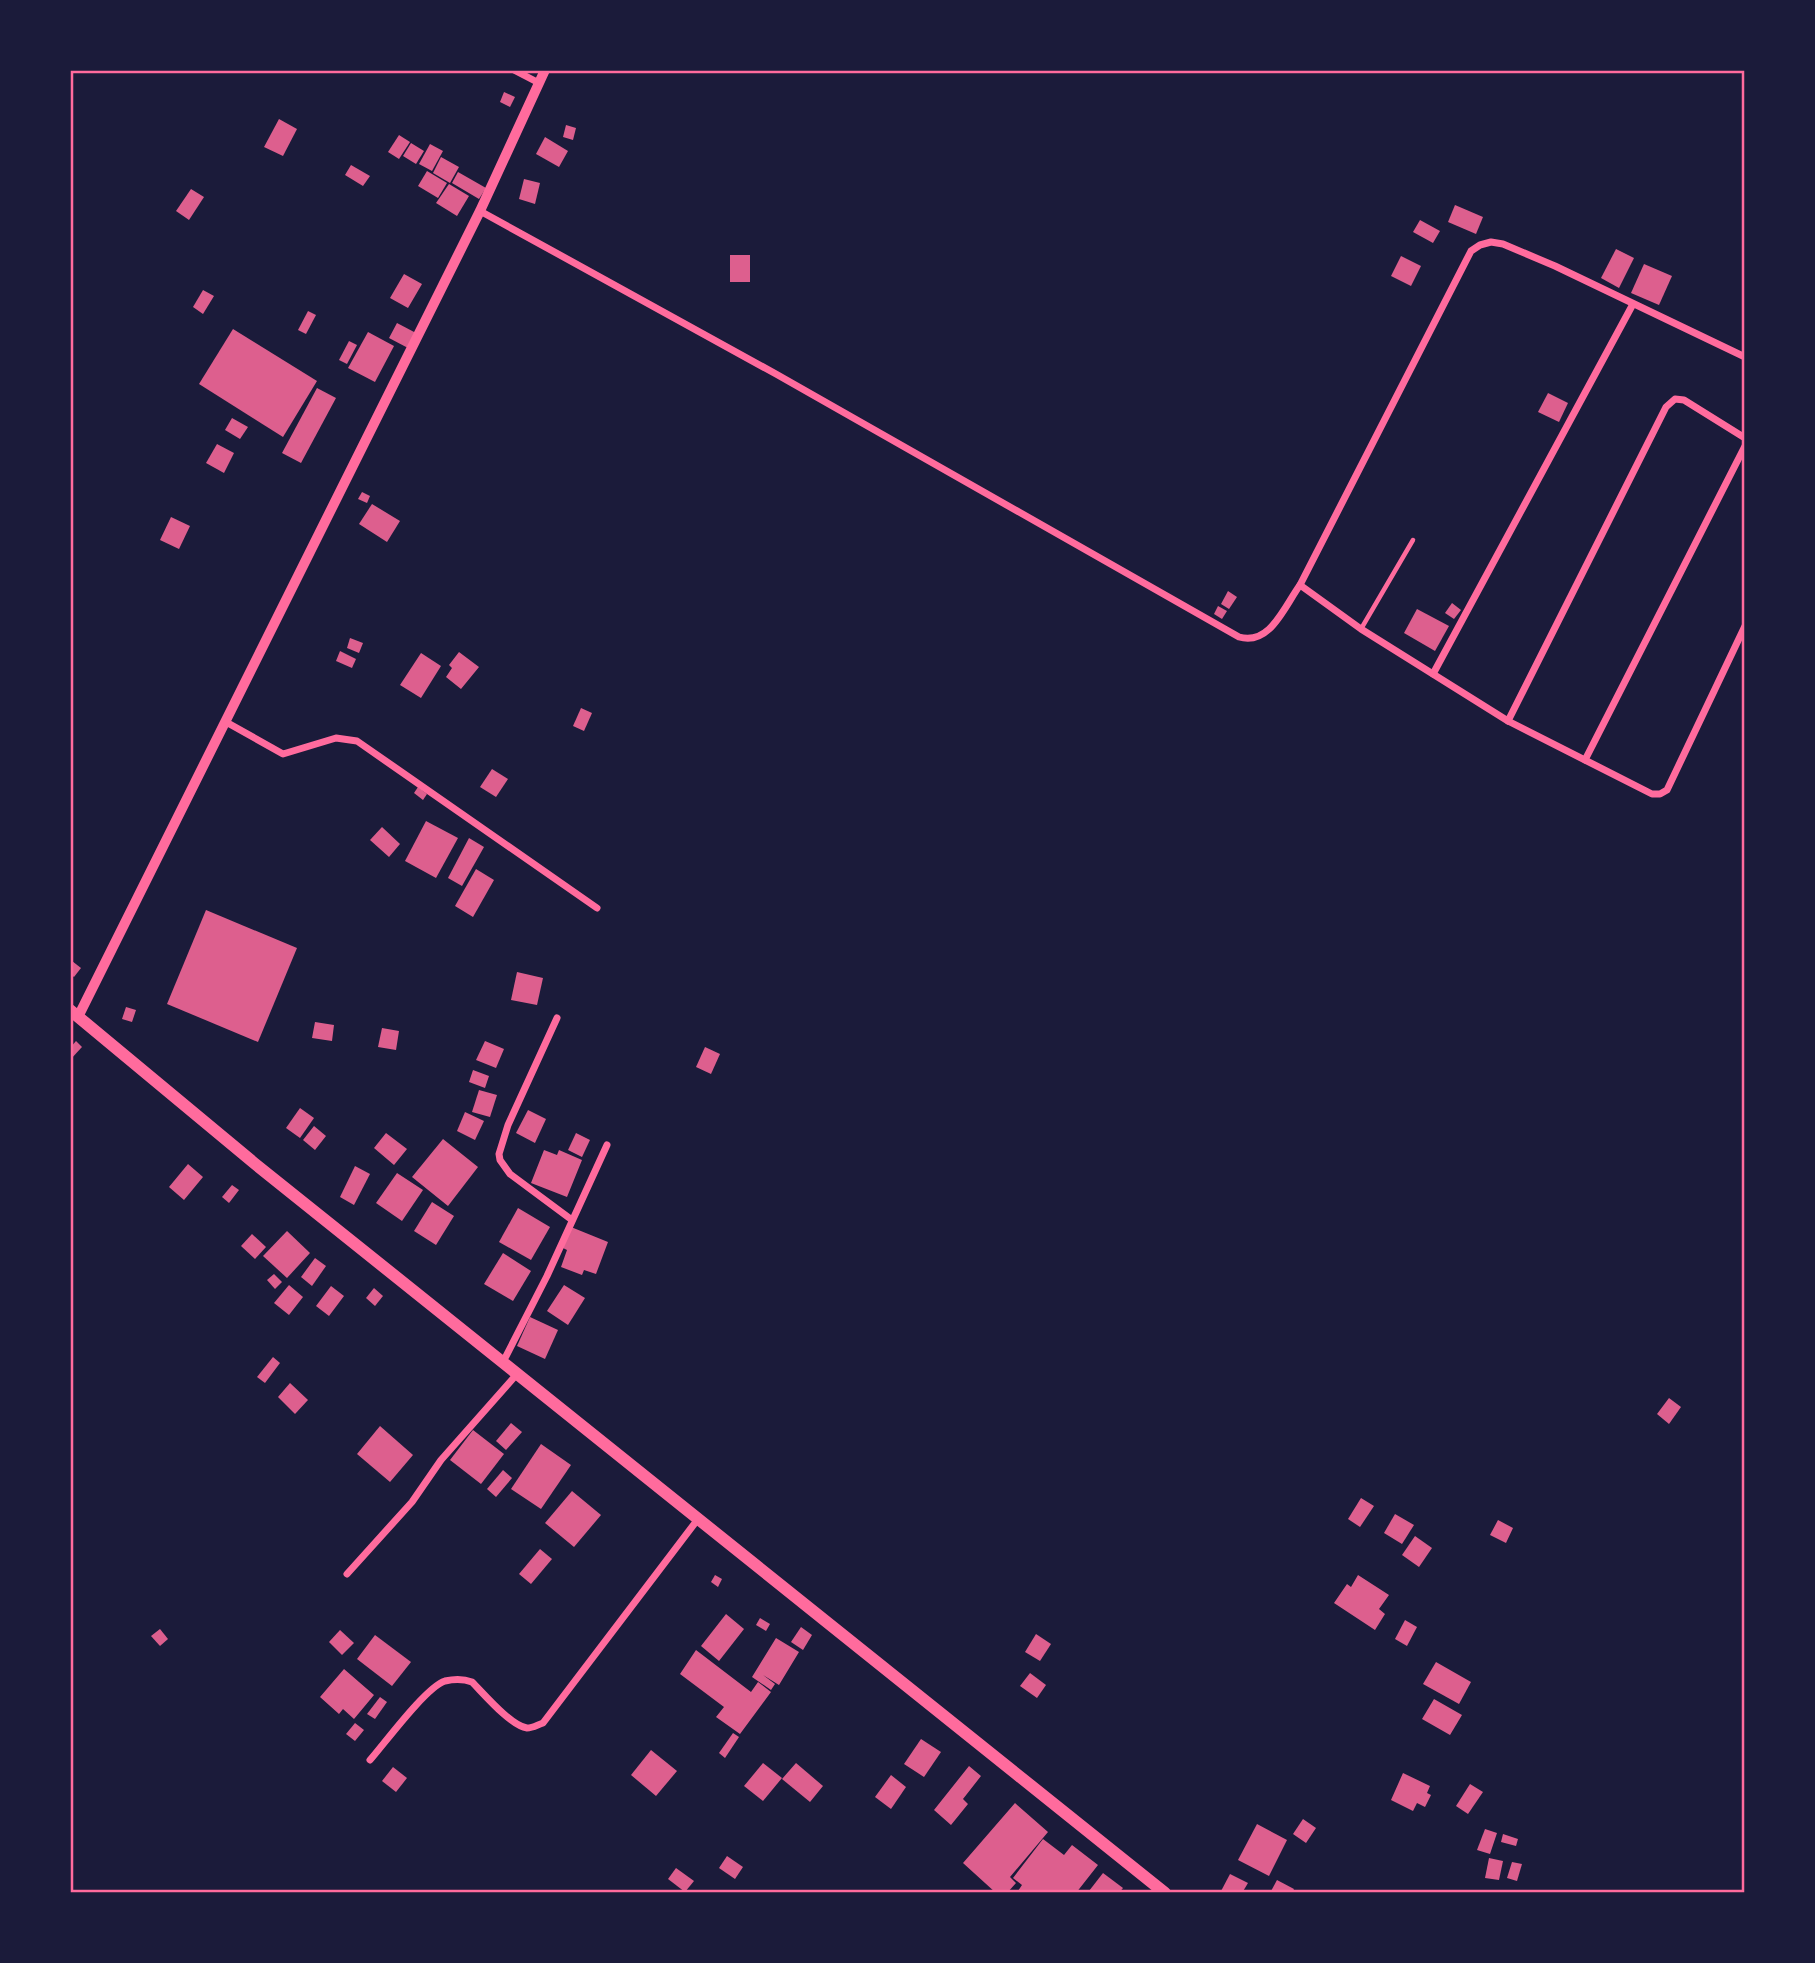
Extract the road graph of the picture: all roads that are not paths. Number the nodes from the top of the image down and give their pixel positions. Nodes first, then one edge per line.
1 (514, 70) edge
2 (545, 70) edge
3 (539, 83) junction
4 (480, 211) junction
5 (1633, 304) junction
6 (1745, 357) edge
7 (1745, 438) edge
8 (1745, 446) edge
9 (1413, 540) dead end
10 (1300, 585) junction
11 (1745, 626) edge
12 (1361, 629) junction
13 (1433, 674) junction
14 (1508, 721) junction
15 (226, 722) junction
16 (1585, 760) junction
17 (597, 908) dead end
18 (74, 1013) edge
19 (556, 1018) dead end
20 (607, 1145) dead end
21 (572, 1220) junction
22 (503, 1362) junction
23 (517, 1374) junction
24 (698, 1519) junction
25 (347, 1574) dead end
26 (370, 1760) dead end
27 (1165, 1893) edge

1 - 3 street
2 - 3 street
3 - 4 street
4 - 10 street
4 - 15 street
5 - 6 street
5 - 10 street
5 - 13 street
7 - 14 street
8 - 16 street
9 - 12 lane
10 - 12 street
11 - 16 street
12 - 13 street
13 - 14 street
14 - 16 street
15 - 17 street
15 - 18 street
18 - 22 main road
19 - 21 street
20 - 21 street
21 - 22 street
22 - 23 main road
23 - 24 main road
23 - 25 street
24 - 26 street
24 - 27 main road

